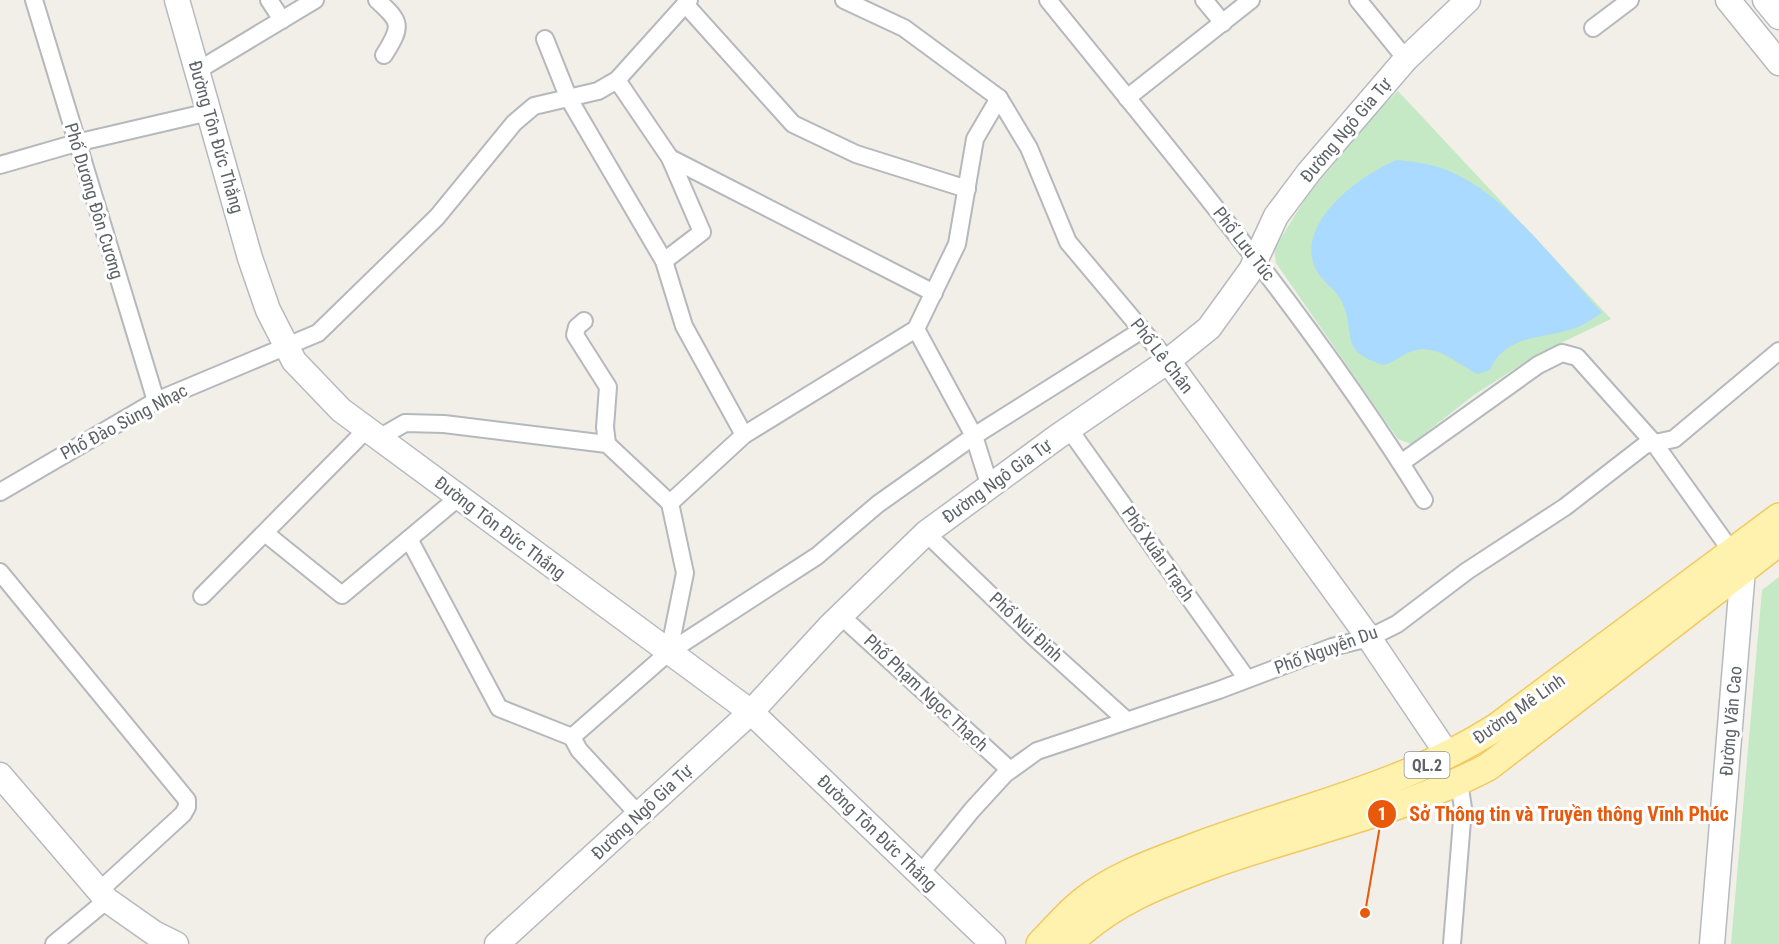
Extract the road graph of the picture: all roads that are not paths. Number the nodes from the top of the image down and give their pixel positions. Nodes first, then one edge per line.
1 (34, 0) edge
2 (177, 0) edge
3 (269, 0) edge
4 (315, 0) edge
5 (377, 0) edge
6 (844, 0) edge
7 (1048, 0) edge
8 (1204, 0) edge
9 (1251, 0) edge
10 (1358, 0) edge
11 (1468, 0) edge
12 (1630, 0) edge
13 (1728, 0) edge
14 (1765, 0) edge
15 (687, 2) edge
16 (1779, 17) edge
17 (282, 20) junction
18 (1222, 22) junction
19 (1593, 28) dead end
20 (545, 39) dead end
21 (384, 55) dead end
22 (1406, 59) junction
23 (1779, 63) edge
24 (197, 71) junction
25 (617, 80) junction
26 (999, 98) junction
27 (1127, 98) junction
28 (569, 99) junction
29 (209, 112) junction
30 (76, 143) junction
31 (670, 158) junction
32 (0, 165) edge
33 (967, 189) junction
34 (1257, 258) junction
35 (664, 261) junction
36 (934, 293) junction
37 (584, 321) dead end
38 (916, 329) junction
39 (1142, 330) junction
40 (285, 346) junction
41 (1779, 351) edge
42 (1168, 361) junction
43 (156, 401) junction
44 (1069, 429) junction
45 (373, 434) junction
46 (744, 435) junction
47 (974, 436) junction
48 (1654, 443) junction
49 (607, 444) junction
50 (1401, 463) junction
51 (990, 487) junction
52 (0, 492) edge
53 (459, 497) junction
54 (1424, 500) dead end
55 (670, 503) junction
56 (1779, 517) edge
57 (265, 533) junction
58 (926, 533) junction
59 (409, 539) junction
60 (1779, 542) edge
61 (1738, 560) junction
62 (0, 572) edge
63 (202, 596) dead end
64 (841, 616) junction
65 (1369, 638) junction
66 (669, 652) junction
67 (1246, 679) junction
68 (751, 712) junction
69 (1126, 720) junction
70 (572, 737) junction
71 (1448, 756) junction
72 (1010, 770) junction
73 (0, 775) edge
74 (1459, 782) junction
75 (639, 815) junction
76 (920, 873) junction
77 (103, 895) junction
78 (54, 944) edge
79 (176, 944) edge
80 (497, 944) edge
81 (993, 944) edge
82 (1040, 944) edge
83 (1069, 944) edge
84 (1452, 944) edge
85 (1712, 944) edge

1 - 30 street, Phố Dương Đôn Cương
2 - 24 street, Đường Tôn Đức Thắng
3 - 17 street
4 - 17 street
5 - 21 street
6 - 26 street, Phố Lê Chân
7 - 27 street, Phố Lưu Túc
8 - 18 street
9 - 18 street
10 - 22 street
11 - 22 street, Đường Ngô Gia Tự
12 - 19 street
13 - 23 street
14 - 16 street
15 - 25 street
15 - 33 street
17 - 24 street
18 - 27 street
20 - 28 street
22 - 34 street, Đường Ngô Gia Tự
24 - 29 street, Đường Tôn Đức Thắng
25 - 28 street, Phố Đào Sùng Nhạc
25 - 31 street
26 - 33 street
26 - 39 street, Phố Lê Chân
27 - 34 street, Phố Lưu Túc
28 - 35 street
28 - 40 street, Phố Đào Sùng Nhạc
29 - 30 street
29 - 40 street, Đường Tôn Đức Thắng
30 - 32 street
30 - 43 street, Phố Dương Đôn Cương
31 - 35 street
31 - 36 street
33 - 36 street
34 - 42 street, Đường Ngô Gia Tự
34 - 50 street, Phố Lưu Túc
35 - 46 street
36 - 38 street
37 - 49 street
38 - 46 street
38 - 47 street
39 - 42 street, Phố Lê Chân
39 - 47 street
40 - 43 street, Phố Đào Sùng Nhạc
40 - 45 street, Đường Tôn Đức Thắng
41 - 48 street, Phố Nguyễn Du
42 - 44 street, Đường Ngô Gia Tự
42 - 65 street, Phố Lê Chân
43 - 52 street, Phố Đào Sùng Nhạc
44 - 51 street, Đường Ngô Gia Tự
44 - 67 street, Phố Xuân Trạch
45 - 49 street
45 - 53 street, Đường Tôn Đức Thắng
45 - 57 street
46 - 55 street
47 - 51 street
47 - 66 street
48 - 50 street
48 - 61 street
48 - 65 street, Phố Nguyễn Du
49 - 55 street
50 - 54 street, Phố Lưu Túc
51 - 58 street, Đường Ngô Gia Tự
53 - 59 street
53 - 66 street, Đường Tôn Đức Thắng
55 - 66 street
56 - 61 main road, Đường Mê Linh / QL.2
57 - 59 street
57 - 63 street
58 - 64 street, Đường Ngô Gia Tự
58 - 69 street, Phố Núi Đinh
59 - 70 street
60 - 61 main road, Đường Mê Linh / QL.2
61 - 71 main road, Đường Mê Linh / QL.2
61 - 74 main road, Đường Mê Linh / QL.2
61 - 85 street, Đường Văn Cao
62 - 77 street
64 - 68 street, Đường Ngô Gia Tự
64 - 72 street, Phố Phạm Ngọc Thạch
65 - 67 street, Phố Nguyễn Du
65 - 71 street, Phố Lê Chân
66 - 68 street, Đường Tôn Đức Thắng
66 - 70 street
67 - 69 street, Phố Nguyễn Du
68 - 75 street, Đường Ngô Gia Tự
68 - 76 street, Đường Tôn Đức Thắng
69 - 72 street, Phố Nguyễn Du
70 - 75 street
71 - 82 main road, Đường Mê Linh / QL.2
72 - 76 street, Phố Nguyễn Du
73 - 77 street
74 - 83 main road, Đường Mê Linh / QL.2
74 - 84 street
75 - 80 street, Đường Ngô Gia Tự
76 - 81 street, Đường Tôn Đức Thắng
77 - 78 street
77 - 79 street

